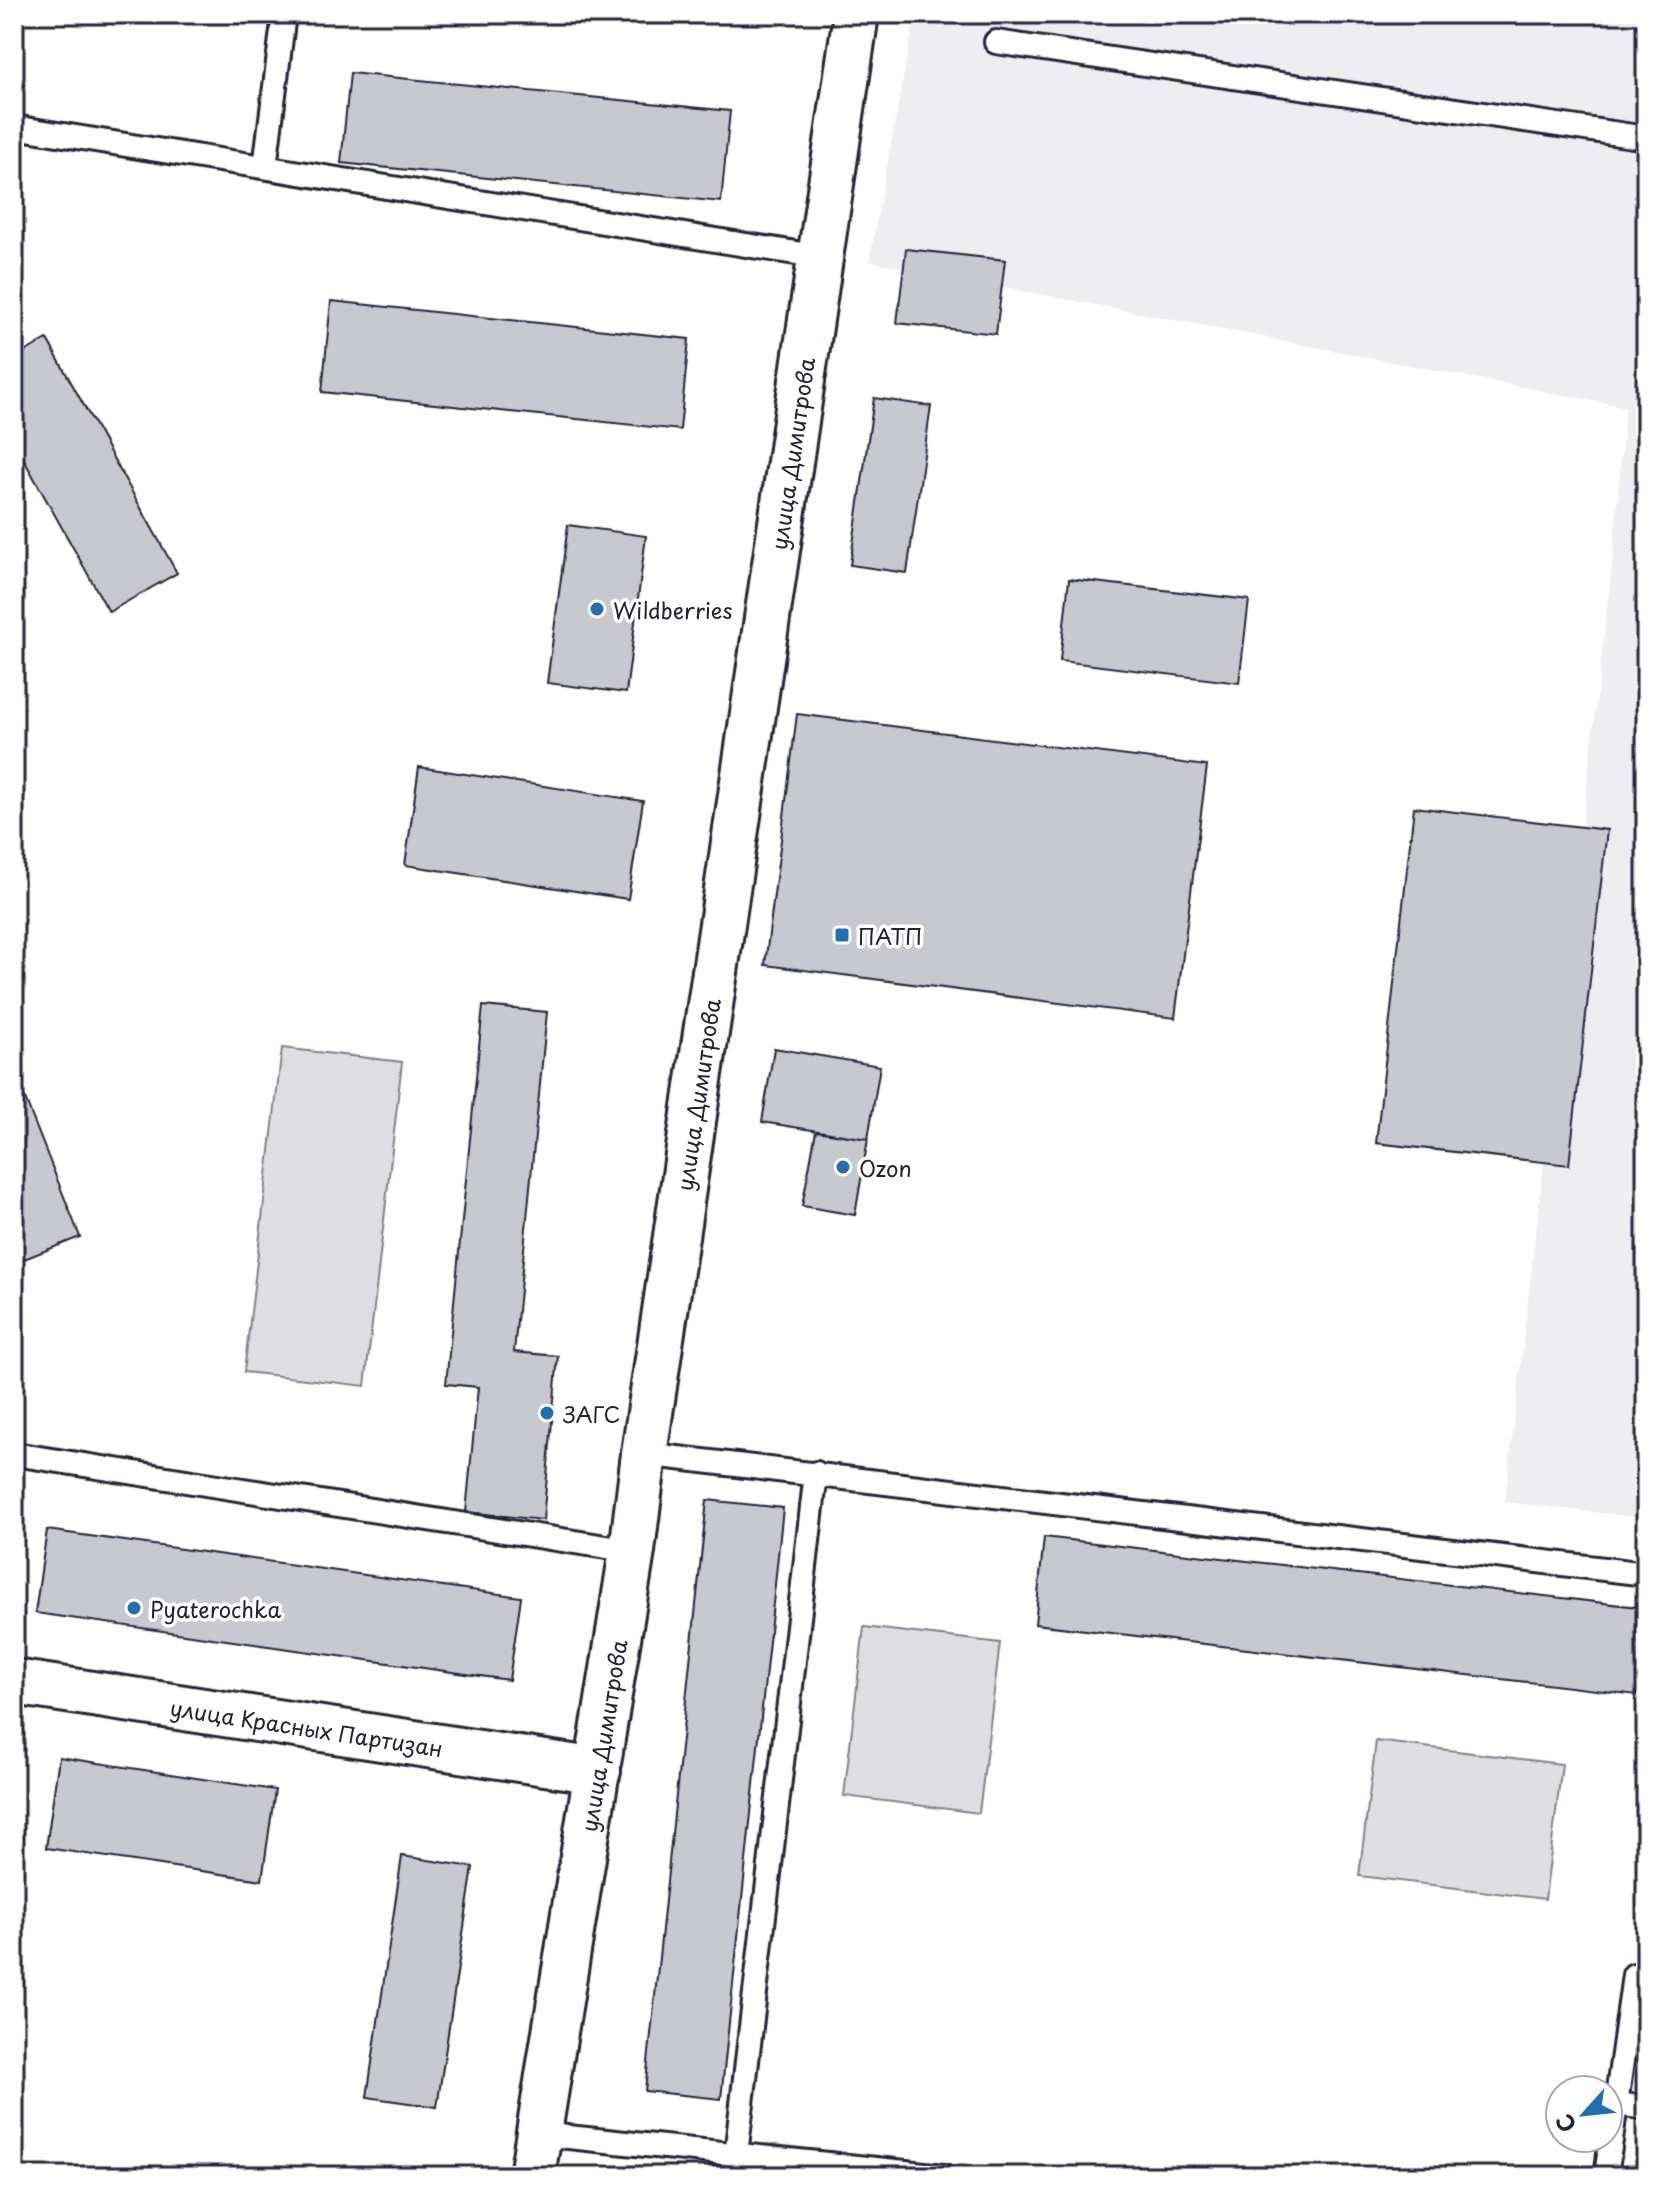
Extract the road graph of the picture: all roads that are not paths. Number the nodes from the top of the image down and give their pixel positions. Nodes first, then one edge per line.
1 (284, 14) edge
2 (856, 14) edge
3 (996, 42) dead end
4 (14, 127) edge
5 (1646, 138) edge
6 (265, 167) junction
7 (821, 257) junction
8 (644, 1454) junction
9 (15, 1461) edge
10 (816, 1473) junction
11 (632, 1551) junction
12 (1646, 1574) edge
13 (14, 1682) edge
14 (598, 1771) junction
15 (1634, 1975) dead end
16 (1621, 2074) edge
17 (1624, 2105) edge
18 (1646, 2108) edge
19 (539, 2134) junction
20 (1609, 2154) edge
21 (736, 2155) junction
22 (532, 2176) edge
23 (944, 2176) edge
24 (1606, 2176) edge

1 - 6 lane
2 - 7 street, улица Димитрова
3 - 5 lane
4 - 6 lane
6 - 7 lane
7 - 8 street, улица Димитрова
8 - 10 lane
8 - 11 street, улица Димитрова
9 - 11 lane
10 - 12 lane
10 - 21 lane
11 - 14 street, улица Димитрова
13 - 14 street, улица Красных Партизан
14 - 19 street, улица Димитрова
15 - 16 lane
17 - 18 lane
19 - 21 lane
19 - 22 street, улица Димитрова
20 - 24 lane
21 - 23 lane

